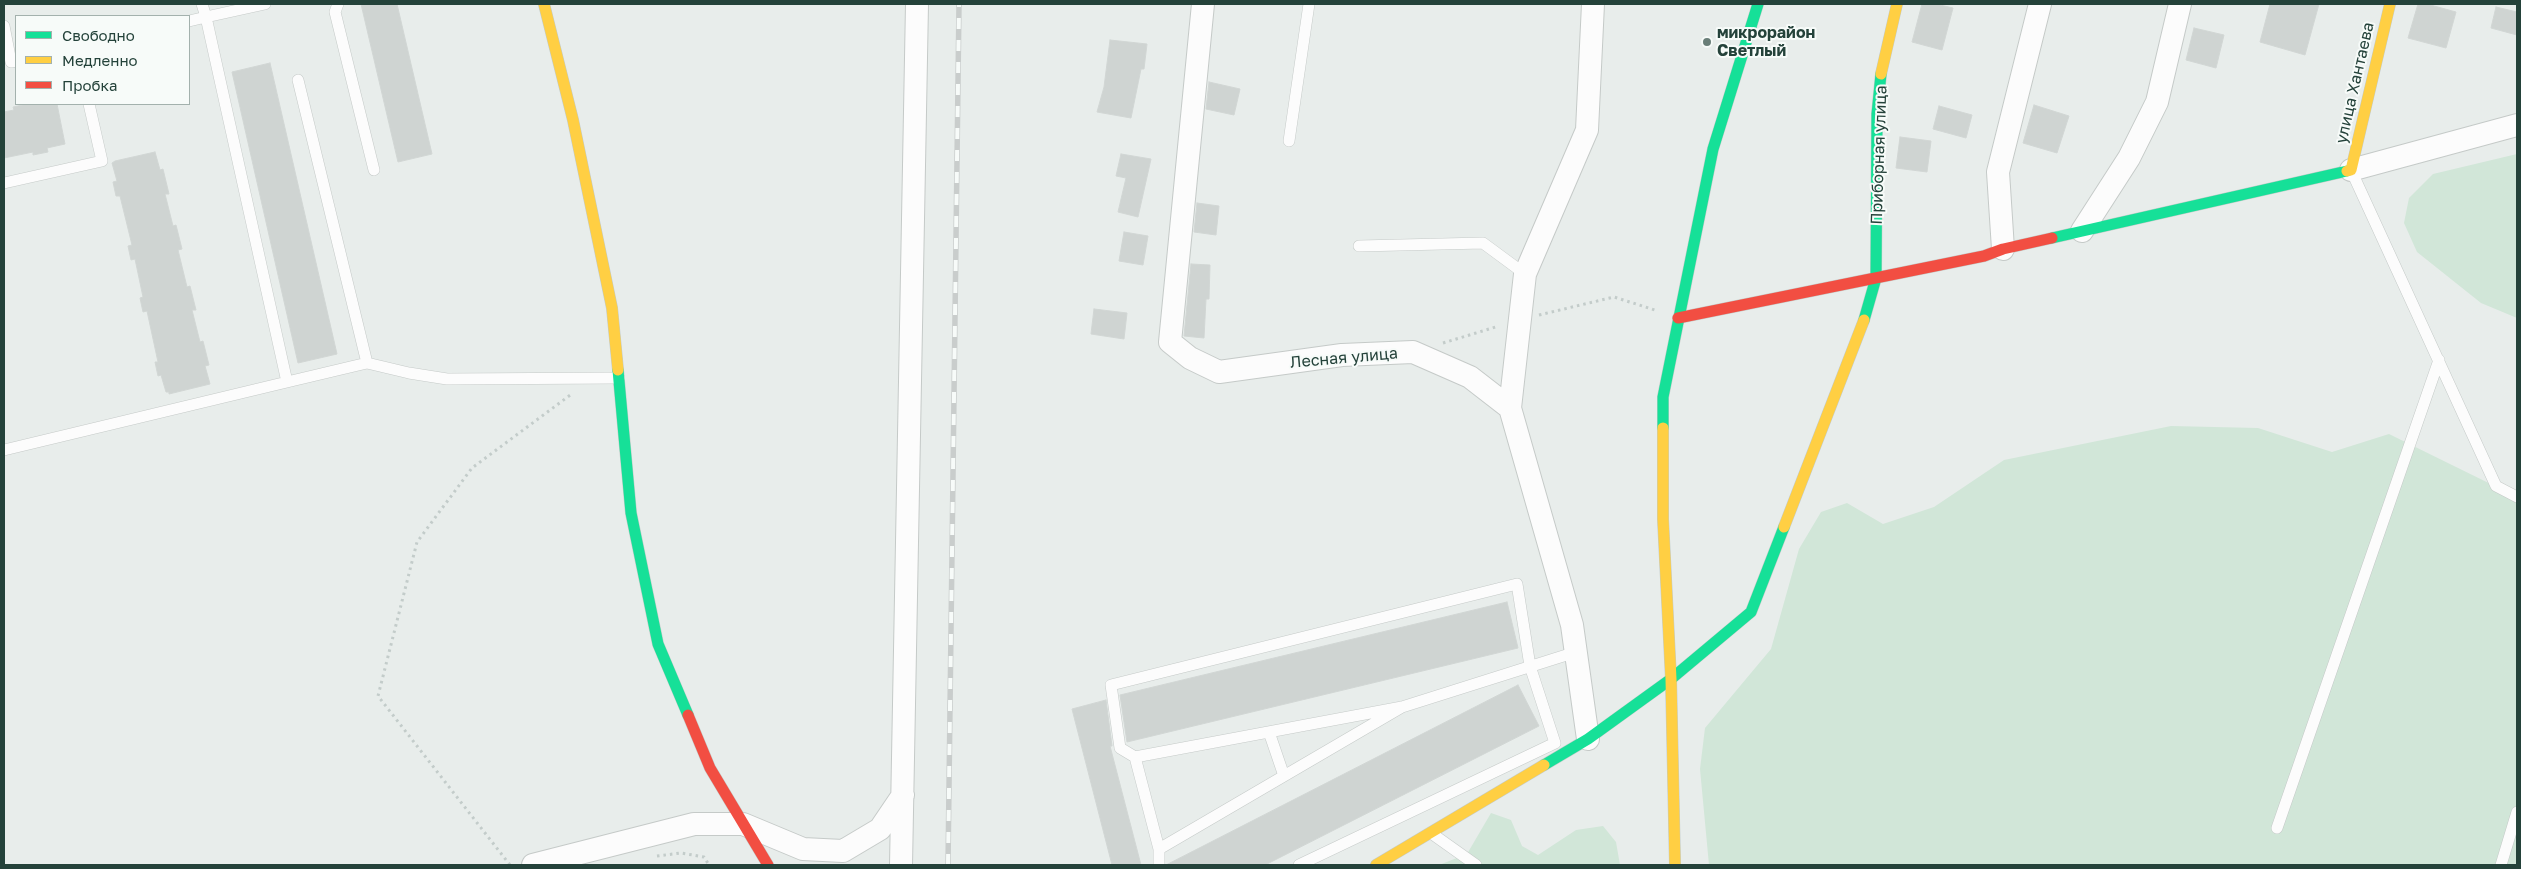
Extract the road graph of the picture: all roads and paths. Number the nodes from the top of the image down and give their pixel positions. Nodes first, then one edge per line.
1 (202, 4) edge
2 (266, 4) edge
3 (338, 4) edge
4 (544, 4) edge
5 (917, 4) edge
6 (1203, 4) edge
7 (1309, 4) edge
8 (1593, 4) edge
9 (1758, 4) edge
10 (1897, 4) edge
11 (2040, 4) edge
12 (2180, 4) edge
13 (2390, 4) edge
14 (206, 17) junction
15 (190, 21) edge
16 (4, 26) edge
17 (15, 61) edge
18 (298, 80) dead end
19 (89, 105) edge
20 (2517, 125) edge
21 (1290, 141) dead end
22 (374, 170) dead end
23 (2351, 170) junction
24 (4, 183) edge
25 (2082, 231) junction
26 (1359, 246) dead end
27 (2003, 249) junction
28 (1525, 274) junction
29 (1876, 278) junction
30 (1678, 318) junction
31 (1520, 320) junction
32 (1413, 352) junction
33 (2438, 360) junction
34 (367, 363) junction
35 (619, 378) junction
36 (287, 382) junction
37 (576, 392) dead end
38 (1510, 408) junction
39 (4, 450) edge
40 (2517, 498) edge
41 (1576, 652) junction
42 (1530, 666) junction
43 (1670, 679) junction
44 (1402, 707) junction
45 (1269, 732) junction
46 (1588, 739) junction
47 (1135, 758) junction
48 (1284, 776) junction
49 (903, 795) junction
50 (2517, 812) edge
51 (742, 824) junction
52 (2277, 828) dead end
53 (1431, 833) junction
54 (1159, 849) junction
55 (655, 856) dead end
56 (510, 865) edge
57 (532, 865) edge
58 (709, 865) edge
59 (768, 865) edge
60 (901, 865) edge
61 (1159, 865) edge
62 (1299, 865) edge
63 (1376, 865) edge
64 (1476, 865) edge
65 (1675, 865) edge
66 (2501, 865) edge

1 - 14 lane
2 - 14 lane
3 - 22 lane
4 - 35 street
5 - 49 street
6 - 32 street, Лесная улица
7 - 21 lane
8 - 28 street
9 - 30 street
10 - 29 street, Приборная улица
11 - 27 street
12 - 25 street
13 - 23 street, улица Хантаева
14 - 15 lane
14 - 36 lane
16 - 17 lane
18 - 34 lane
19 - 24 lane
20 - 23 street
23 - 25 street
23 - 33 lane
25 - 27 street
26 - 28 lane
27 - 29 street
28 - 31 street
29 - 30 street
29 - 43 street, Приборная улица
30 - 31 path
30 - 43 street
31 - 32 path
31 - 38 street
32 - 38 street, Лесная улица
33 - 40 lane
33 - 52 lane
34 - 35 lane
34 - 36 lane
35 - 51 street
36 - 39 lane
37 - 56 path
38 - 41 street
41 - 42 lane
41 - 46 street
42 - 44 lane
42 - 47 lane
42 - 62 lane
43 - 46 street, Приборная улица
43 - 65 street
44 - 45 lane
44 - 48 lane
45 - 47 lane
45 - 48 lane
46 - 53 street, Приборная улица
47 - 54 lane
48 - 54 lane
49 - 51 street
49 - 60 street
50 - 66 lane
51 - 57 street
51 - 59 street
53 - 63 street, Приборная улица
53 - 64 lane
54 - 61 lane
55 - 58 path

